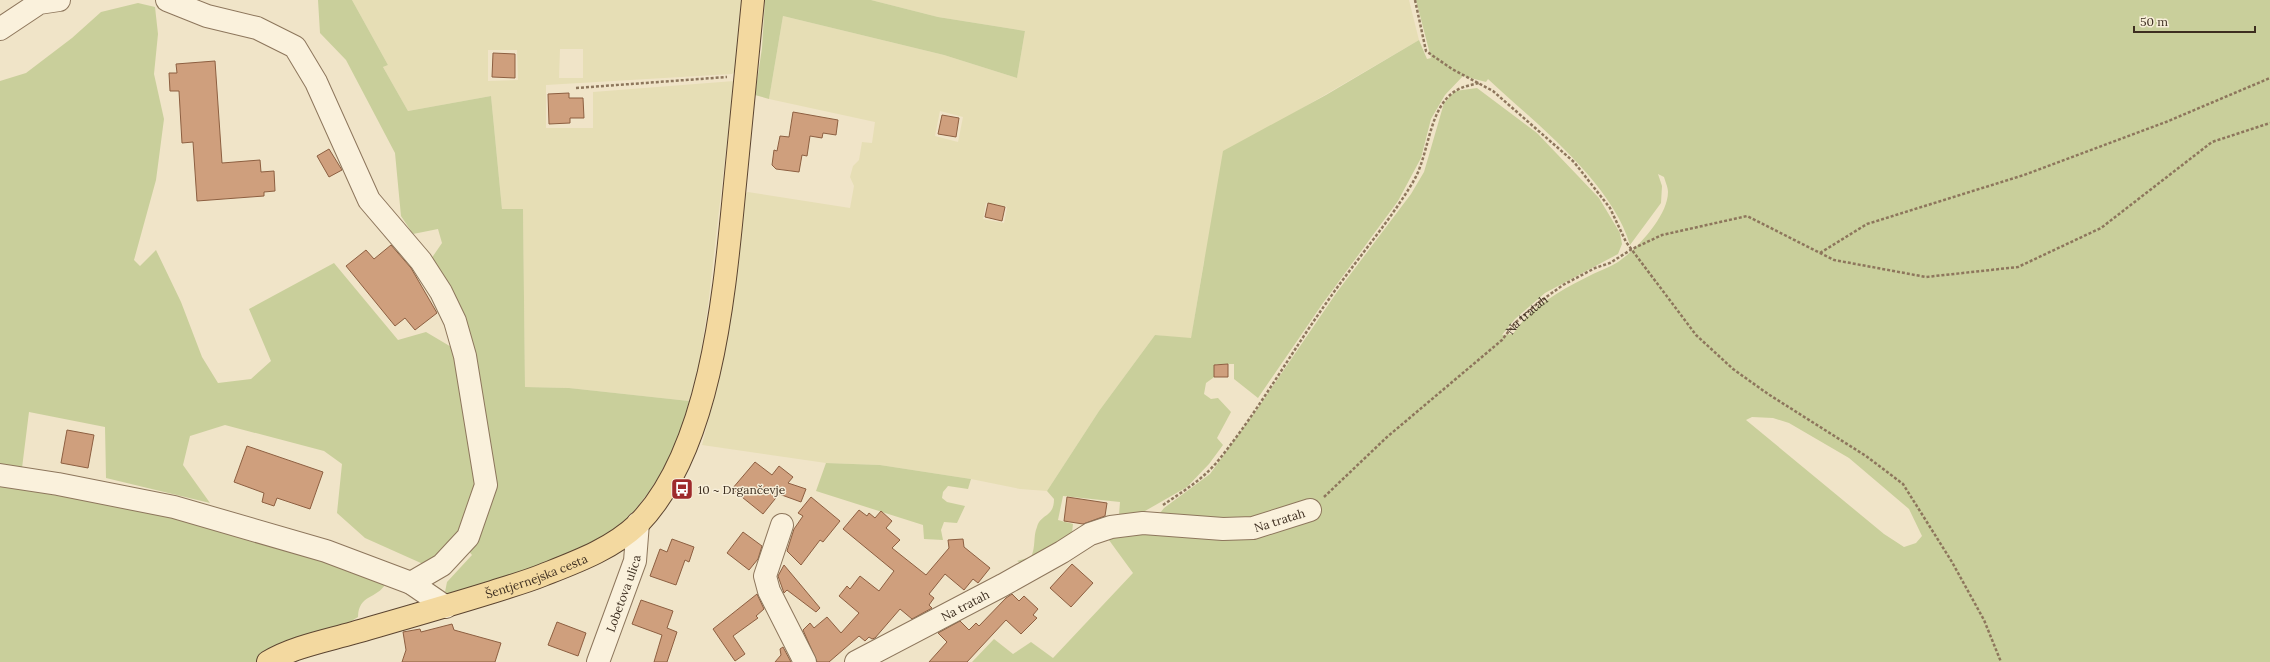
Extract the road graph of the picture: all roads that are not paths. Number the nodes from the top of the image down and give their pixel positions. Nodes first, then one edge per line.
1 (59, 0) edge
2 (167, 0) edge
3 (753, 0) edge
4 (0, 29) edge
5 (0, 475) edge
6 (1310, 510) road end
7 (638, 524) junction
8 (782, 525) dead end
9 (412, 583) junction
10 (446, 606) junction
11 (268, 662) edge
12 (598, 662) edge
13 (806, 662) edge
14 (856, 662) edge

1 - 4 street
2 - 9 street
3 - 7 main road, Šentjernejska cesta
5 - 9 street
6 - 14 street, Na tratah
7 - 10 main road, Šentjernejska cesta
7 - 12 street, Lobetova ulica
8 - 13 street
9 - 10 street
10 - 11 main road, Šentjernejska cesta

